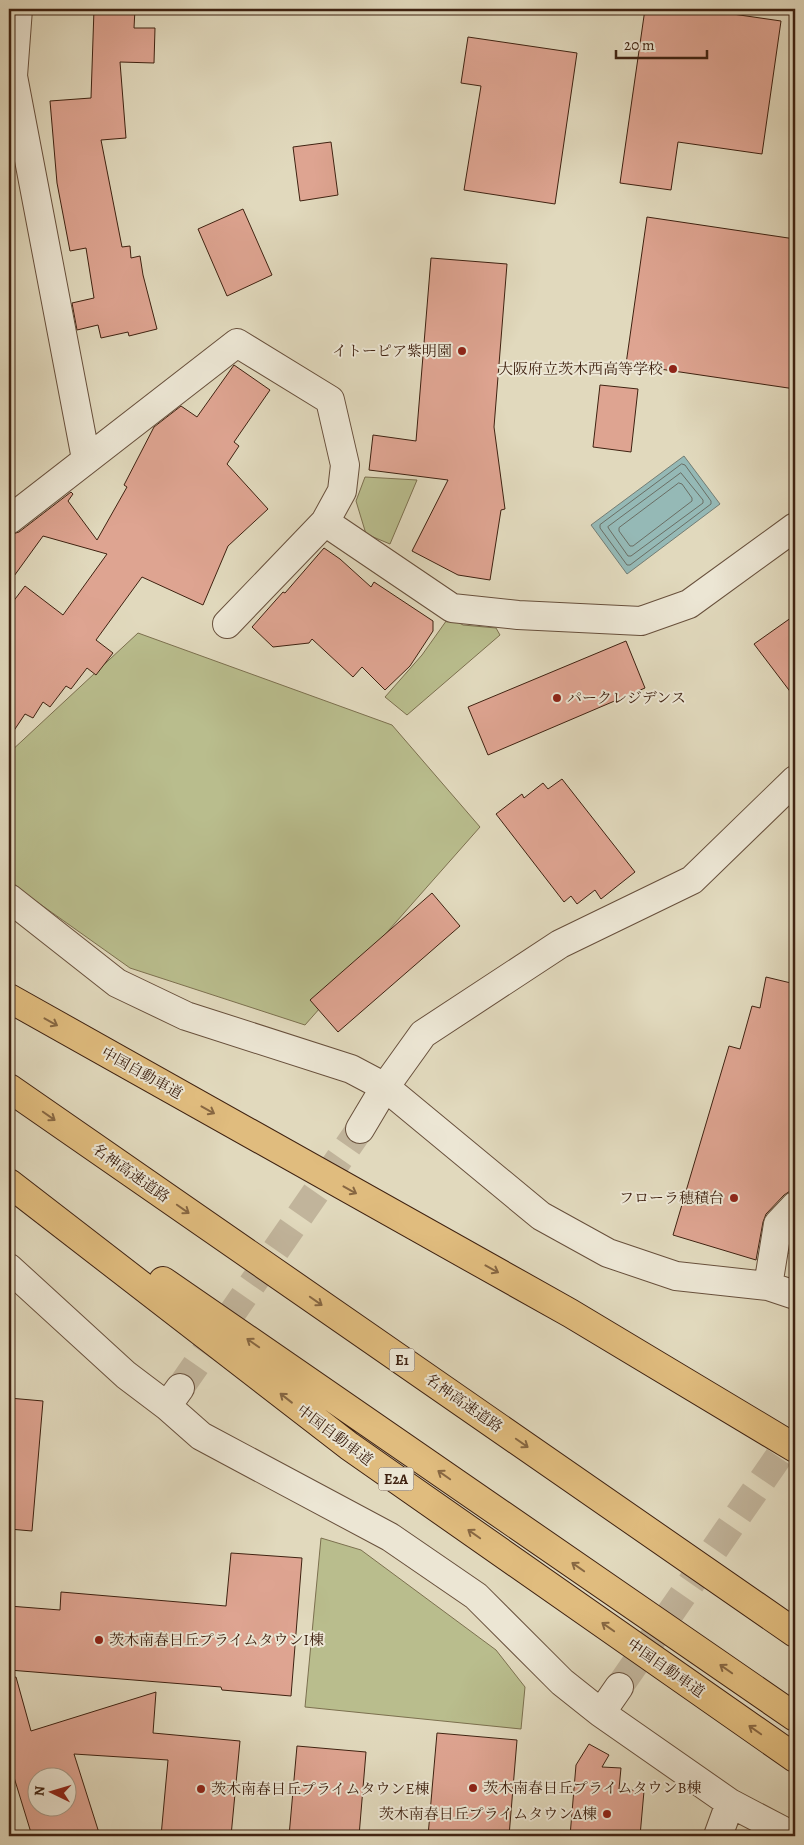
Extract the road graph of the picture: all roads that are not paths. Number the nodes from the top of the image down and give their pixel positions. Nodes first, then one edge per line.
1 (18, 9) edge
2 (11, 75) edge
3 (86, 459) junction
4 (9, 520) edge
5 (325, 522) junction
6 (795, 528) edge
7 (227, 624) dead end
8 (795, 780) edge
9 (9, 898) edge
10 (9, 998) edge
11 (385, 1087) junction
12 (9, 1088) edge
13 (360, 1129) tunnel mouth
14 (9, 1175) edge
15 (9, 1183) edge
16 (795, 1206) edge
17 (9, 1268) edge
18 (768, 1286) junction
19 (795, 1295) edge
20 (795, 1448) edge
21 (795, 1633) edge
22 (619, 1687) tunnel mouth
23 (601, 1713) junction
24 (795, 1717) edge
25 (795, 1758) edge
26 (730, 1803) junction
27 (718, 1836) edge
28 (793, 1836) edge

1 - 2 street
2 - 3 street
3 - 4 street
3 - 5 street
5 - 6 street
5 - 7 street
8 - 11 street
9 - 11 street
10 -> 20 highway, 中国自動車道
11 - 13 street
11 - 18 street
12 -> 21 highway, 名神高速道路 / E1
24 -> 14 highway
25 -> 15 highway, 中国自動車道 / E2A
16 - 18 street
17 - 23 street
18 - 19 street
22 - 23 street
23 - 26 street
26 - 27 street
26 - 28 street

